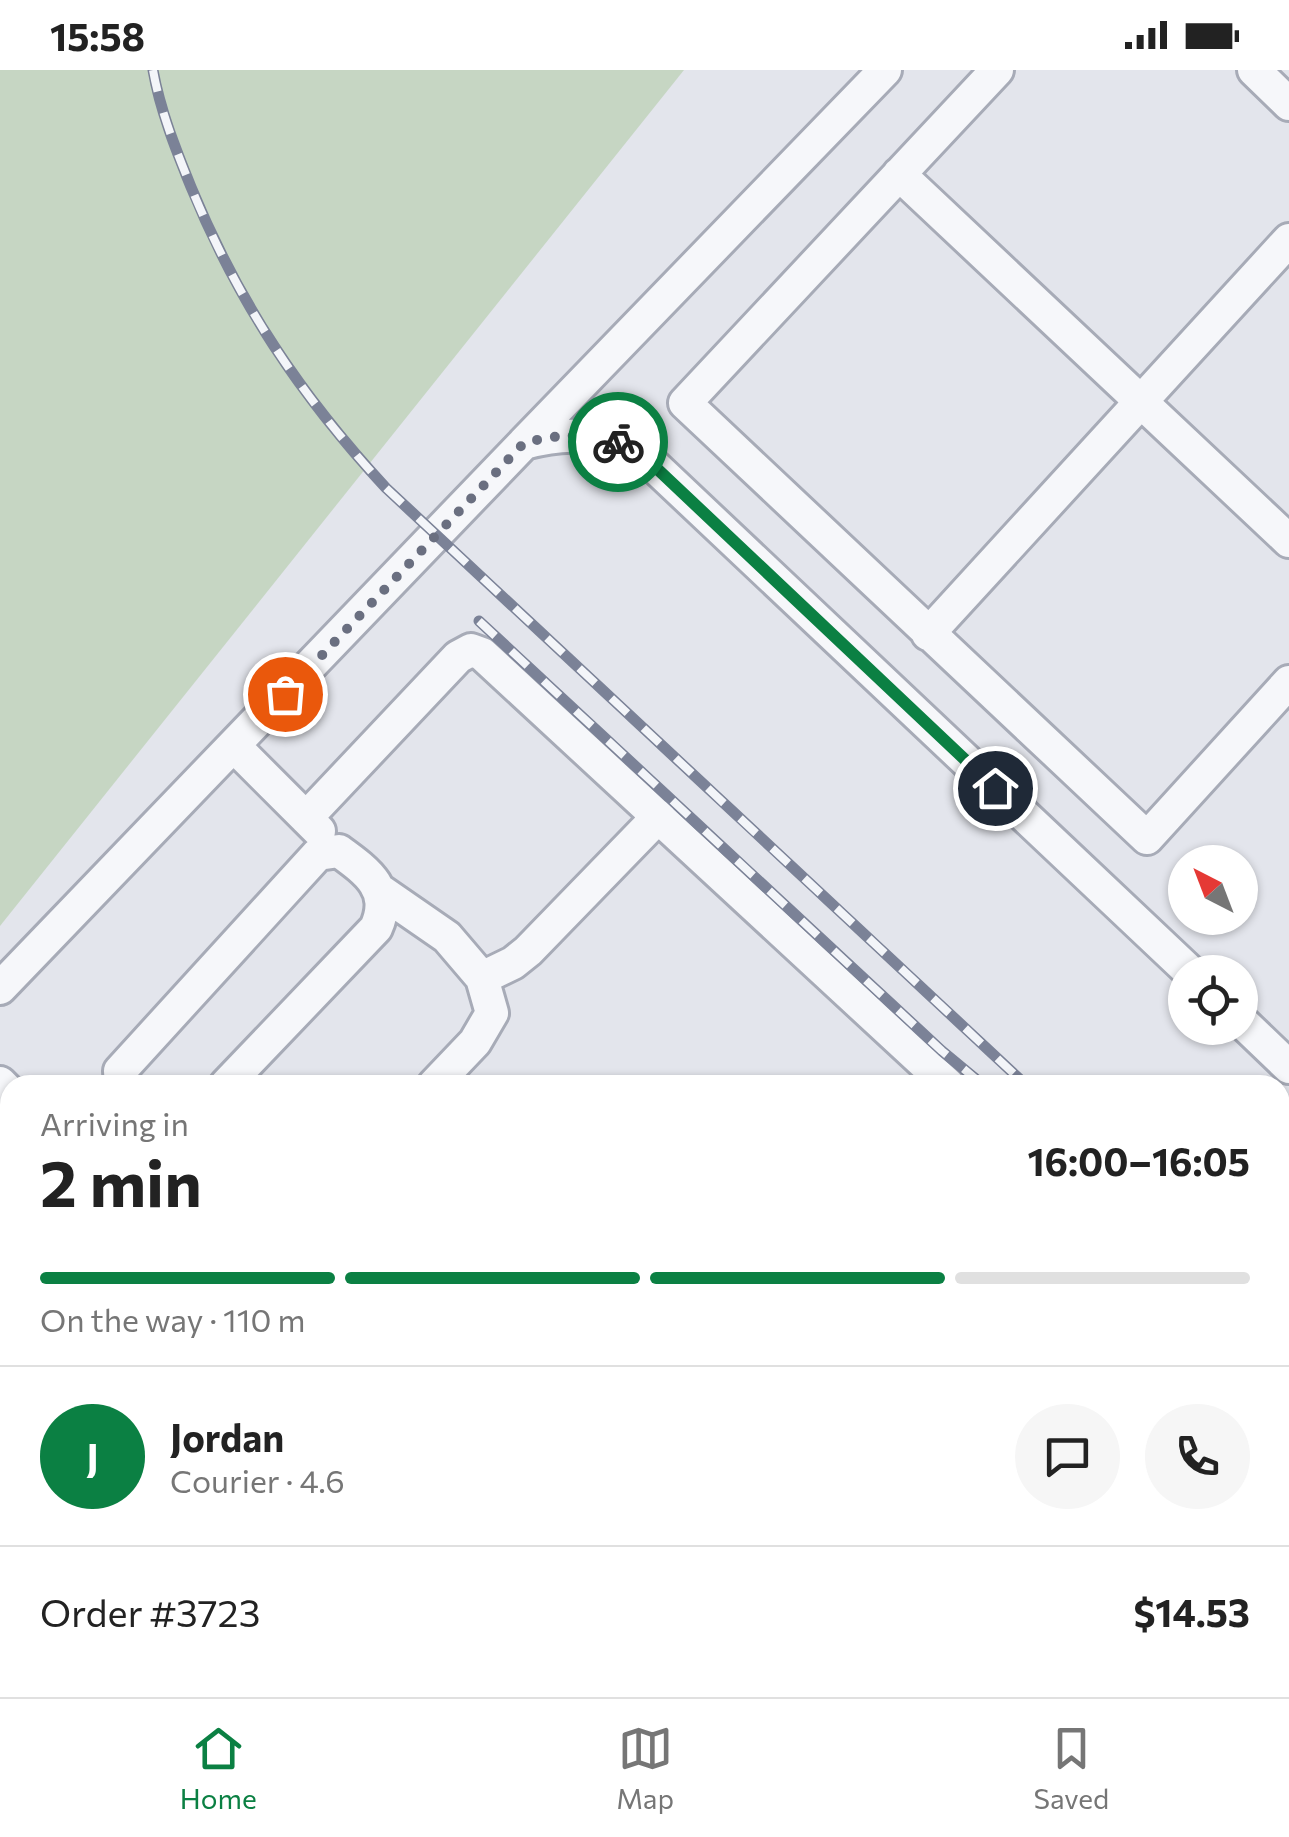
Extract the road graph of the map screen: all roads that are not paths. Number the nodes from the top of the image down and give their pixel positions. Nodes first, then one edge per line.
1 (885, 70) edge
2 (998, 70) edge
3 (1254, 70) edge
4 (1289, 104) edge
5 (899, 174) junction
6 (1289, 240) edge
7 (1140, 403) junction
8 (524, 443) junction
9 (1289, 541) edge
10 (928, 634) junction
11 (1289, 682) edge
12 (234, 746) junction
13 (658, 816) junction
14 (306, 818) junction
15 (339, 851) junction
16 (380, 890) junction
17 (1172, 955) edge
18 (482, 978) junction
19 (0, 988) edge
20 (1258, 1037) edge
21 (1289, 1066) edge
22 (120, 1075) edge
23 (236, 1075) edge
24 (444, 1075) edge
25 (937, 1075) edge

1 - 8 lane
2 - 5 lane
3 - 4 lane
5 - 7 lane
5 - 10 lane
6 - 7 lane
7 - 9 lane
7 - 10 lane
8 - 12 lane
8 - 17 lane
10 - 11 lane
12 - 14 lane
12 - 19 lane
13 - 14 lane
13 - 18 lane
13 - 25 lane
14 - 15 lane
15 - 16 lane
15 - 22 lane
16 - 18 lane
16 - 23 lane
18 - 24 lane
20 - 21 lane

